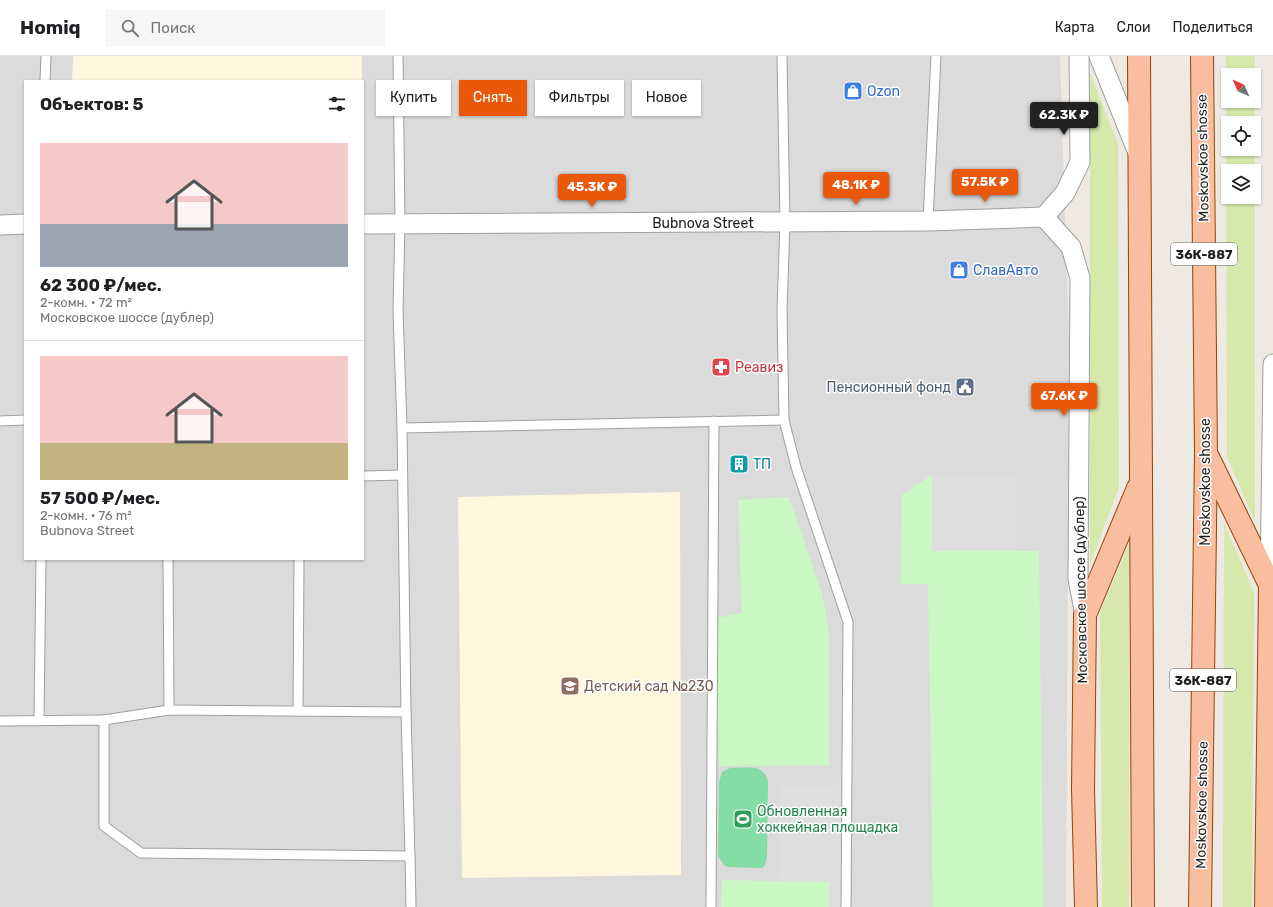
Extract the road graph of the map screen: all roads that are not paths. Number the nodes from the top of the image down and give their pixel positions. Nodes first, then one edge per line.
1 (46, 56) edge
2 (398, 56) edge
3 (782, 56) edge
4 (936, 56) edge
5 (1079, 56) edge
6 (1099, 56) edge
7 (1140, 56) edge
8 (1202, 56) edge
9 (45, 80) edge
10 (1140, 158) junction
11 (1044, 217) junction
12 (928, 221) junction
13 (785, 222) junction
14 (24, 224) edge
15 (364, 224) edge
16 (400, 224) junction
17 (0, 225) edge
18 (1273, 364) edge
19 (24, 420) edge
20 (784, 420) junction
21 (0, 421) edge
22 (714, 421) junction
23 (402, 428) junction
24 (1206, 452) junction
25 (402, 475) junction
26 (364, 476) edge
27 (1142, 480) junction
28 (41, 560) edge
29 (168, 560) edge
30 (299, 560) edge
31 (1270, 585) junction
32 (1085, 615) junction
33 (168, 710) junction
34 (298, 711) junction
35 (406, 712) junction
36 (39, 720) junction
37 (104, 720) junction
38 (0, 721) edge
39 (410, 856) junction
40 (411, 907) edge
41 (711, 907) edge
42 (846, 907) edge
43 (1086, 907) edge
44 (1143, 907) edge
45 (1200, 907) edge
46 (1266, 907) edge

1 - 9 lane
2 - 16 lane
3 - 13 lane
4 - 12 lane
5 - 11 street
6 - 10 street
7 - 10 main road
8 - 24 main road, Moskovskoe shosse / 36К-887
10 - 27 main road
11 - 12 street, Bubnova Street
11 - 32 street, Московское шоссе (дублер)
12 - 13 street, Bubnova Street
13 - 16 street, Bubnova Street
13 - 20 lane
14 - 17 street
15 - 16 street, Bubnova Street
16 - 23 lane
18 - 31 street
19 - 21 lane
20 - 22 lane
20 - 42 lane
22 - 23 lane
22 - 41 lane
23 - 25 lane
24 - 31 main road
24 - 45 main road, Moskovskoe shosse / 36К-887
25 - 26 lane
25 - 35 lane
27 - 32 main road
27 - 44 main road
28 - 36 lane
29 - 33 lane
30 - 34 lane
31 - 46 main road
32 - 43 main road, Московское шоссе (дублер)
33 - 34 lane
33 - 37 lane
34 - 35 lane
35 - 39 lane
36 - 37 lane
36 - 38 lane
37 - 39 lane
39 - 40 lane

